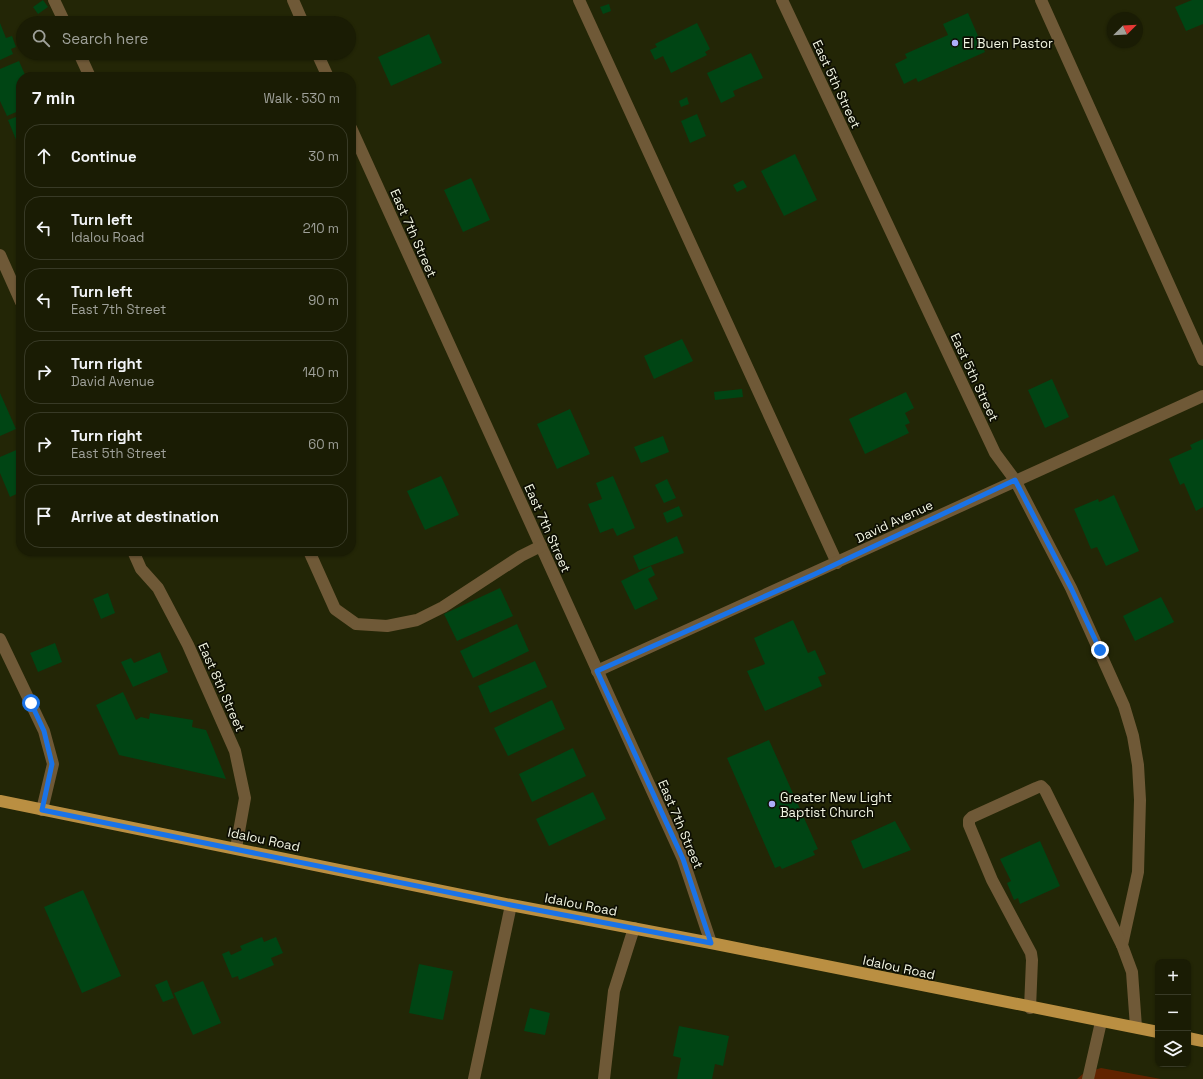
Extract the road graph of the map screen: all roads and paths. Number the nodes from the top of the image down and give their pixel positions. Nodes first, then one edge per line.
1 (54, 0) edge
2 (293, 0) edge
3 (579, 0) edge
4 (782, 0) edge
5 (1041, 0) edge
6 (62, 16) edge
7 (300, 16) edge
8 (82, 60) edge
9 (320, 60) edge
10 (88, 72) edge
11 (326, 72) edge
12 (356, 139) edge
13 (0, 255) edge
14 (16, 291) edge
15 (1203, 360) edge
16 (1203, 396) edge
17 (1015, 480) junction
18 (541, 546) junction
19 (135, 556) edge
20 (311, 556) edge
21 (836, 563) junction
22 (0, 639) edge
23 (597, 671) junction
24 (0, 801) edge
25 (42, 810) junction
26 (236, 848) junction
27 (511, 905) junction
28 (634, 928) junction
29 (711, 943) junction
30 (1122, 945) junction
31 (1030, 1008) junction
32 (1101, 1022) junction
33 (1136, 1027) junction
34 (1155, 1031) edge
35 (1191, 1039) edge
36 (1203, 1041) edge
37 (474, 1079) edge
38 (604, 1079) edge
39 (1088, 1079) edge

1 - 6 street
2 - 7 street
3 - 21 street
4 - 17 street, East 5th Street
5 - 15 street
8 - 10 street
9 - 11 street
12 - 18 street, East 7th Street
13 - 14 street
16 - 17 street, David Avenue
17 - 21 street, David Avenue
17 - 30 street, East 5th Street
18 - 20 street
18 - 23 street, East 7th Street
19 - 26 street, East 8th Street
21 - 23 street, David Avenue
22 - 25 street
23 - 29 street, East 7th Street
24 - 25 main road, Idalou Road
25 - 26 main road, Idalou Road
26 - 27 main road, Idalou Road
27 - 28 main road, Idalou Road
27 - 37 street
28 - 29 main road, Idalou Road
28 - 38 street
29 - 31 main road, Idalou Road
30 - 31 street
30 - 33 street
31 - 32 main road, Idalou Road
32 - 33 main road, Idalou Road
32 - 39 street
33 - 34 main road, Idalou Road
35 - 36 main road

